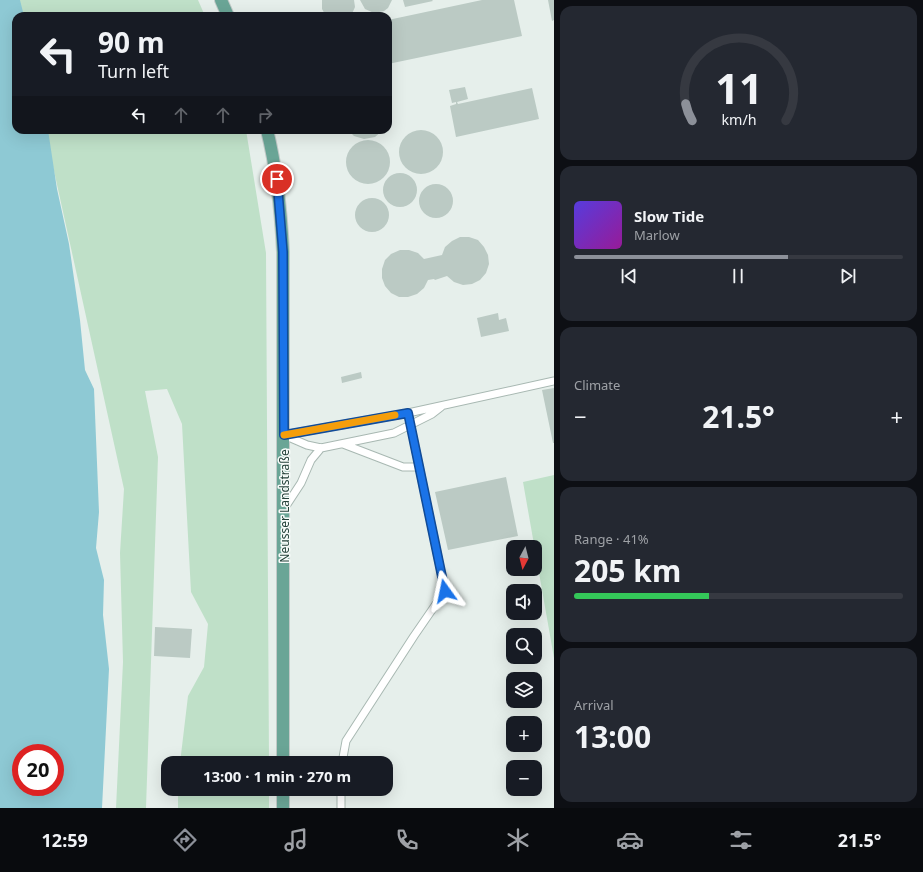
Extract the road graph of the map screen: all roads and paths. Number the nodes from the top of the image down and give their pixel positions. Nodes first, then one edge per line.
1 (221, 0) edge
2 (226, 12) edge
3 (268, 134) edge
4 (554, 381) edge
5 (443, 406) junction
6 (408, 413) junction
7 (411, 425) junction
8 (284, 435) junction
9 (342, 444) junction
10 (321, 448) junction
11 (419, 467) junction
12 (284, 510) junction
13 (283, 756) edge
14 (343, 756) edge
15 (283, 796) edge
16 (341, 796) edge
17 (283, 808) edge
18 (341, 808) edge

1 - 2 main road
3 - 8 main road, Neusser Landstraße
4 - 5 lane
5 - 6 lane
5 - 7 lane
6 - 7 lane
6 - 8 lane
7 - 9 lane
7 - 11 lane
8 - 10 lane
8 - 12 main road, Neusser Landstraße
9 - 10 lane
9 - 11 lane
10 - 12 lane
11 - 14 lane
12 - 13 main road, Neusser Landstraße
15 - 17 main road
16 - 18 lane

